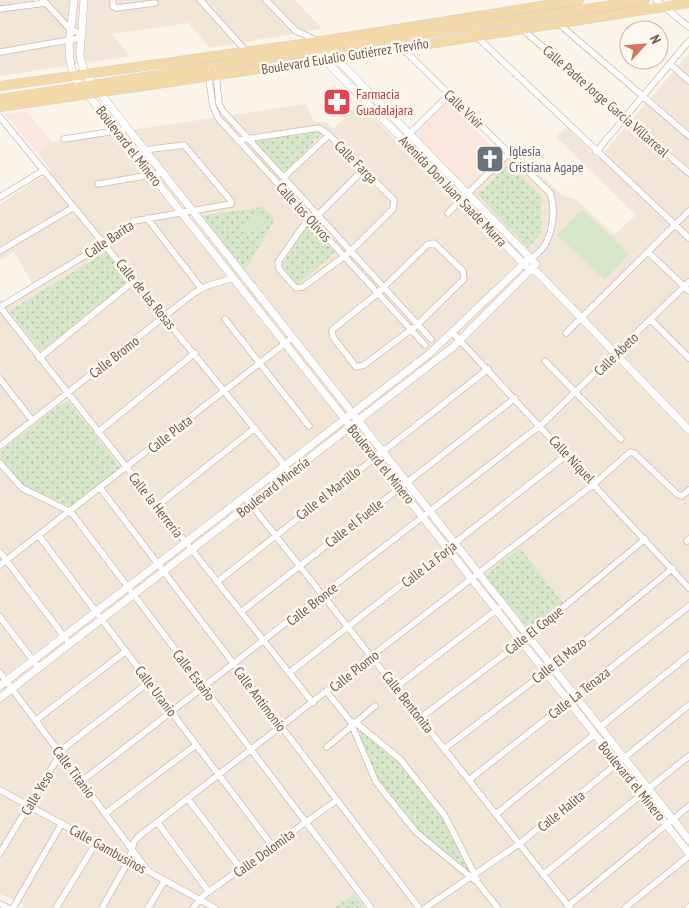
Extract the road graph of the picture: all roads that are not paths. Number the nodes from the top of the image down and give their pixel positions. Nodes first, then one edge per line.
1 (74, 0) edge
2 (84, 0) edge
3 (113, 0) edge
4 (134, 0) edge
5 (200, 0) edge
6 (266, 0) edge
7 (574, 0) edge
8 (645, 0) edge
9 (656, 0) edge
10 (44, 1) edge
11 (555, 2) edge
12 (155, 3) dead end
13 (689, 3) edge
14 (140, 5) junction
15 (664, 6) junction
16 (594, 8) junction
17 (0, 9) edge
18 (554, 18) junction
19 (689, 27) edge
20 (522, 29) junction
21 (72, 30) junction
22 (81, 36) junction
23 (476, 36) junction
24 (400, 38) junction
25 (71, 39) junction
26 (312, 40) junction
27 (689, 41) edge
28 (404, 48) junction
29 (328, 50) junction
30 (246, 51) junction
31 (316, 51) junction
32 (0, 52) edge
33 (336, 57) junction
34 (324, 59) junction
35 (670, 64) junction
36 (212, 71) junction
37 (84, 73) junction
38 (73, 75) junction
39 (689, 81) edge
40 (92, 84) junction
41 (0, 86) edge
42 (84, 90) junction
43 (98, 92) junction
44 (449, 95) junction
45 (643, 97) junction
46 (0, 99) edge
47 (0, 107) edge
48 (0, 117) edge
49 (625, 118) junction
50 (128, 129) junction
51 (117, 131) junction
52 (410, 133) junction
53 (328, 135) junction
54 (689, 136) edge
55 (248, 138) junction
56 (64, 139) dead end
57 (239, 140) junction
58 (403, 140) junction
59 (144, 150) junction
60 (596, 152) junction
61 (510, 153) junction
62 (44, 170) junction
63 (363, 170) junction
64 (162, 173) junction
65 (152, 174) junction
66 (689, 174) edge
67 (284, 177) junction
68 (98, 184) dead end
69 (469, 193) junction
70 (0, 197) edge
71 (462, 200) junction
72 (74, 206) junction
73 (192, 210) junction
74 (689, 211) edge
75 (181, 212) junction
76 (448, 213) dead end
77 (317, 214) junction
78 (147, 218) junction
79 (310, 219) junction
80 (675, 226) junction
81 (689, 238) edge
82 (105, 243) junction
83 (0, 251) edge
84 (350, 252) junction
85 (649, 252) junction
86 (344, 256) junction
87 (533, 256) junction
88 (524, 263) junction
89 (536, 264) joint
90 (534, 271) junction
91 (233, 278) junction
92 (134, 280) junction
93 (688, 287) edge
94 (201, 288) junction
95 (384, 288) junction
96 (378, 293) junction
97 (0, 307) edge
98 (165, 316) junction
99 (225, 319) dead end
100 (581, 319) junction
101 (651, 320) junction
102 (417, 325) junction
103 (411, 330) junction
104 (454, 333) junction
105 (566, 333) dead end
106 (292, 338) junction
107 (431, 339) dead end
108 (461, 340) junction
109 (285, 344) junction
110 (425, 345) dead end
111 (194, 353) junction
112 (615, 354) junction
113 (39, 358) junction
114 (689, 358) edge
115 (545, 361) dead end
116 (260, 364) junction
117 (488, 369) junction
118 (0, 379) edge
119 (225, 391) junction
120 (576, 392) junction
121 (68, 393) junction
122 (515, 398) junction
123 (351, 414) junction
124 (32, 420) junction
125 (345, 420) junction
126 (358, 422) junction
127 (541, 425) junction
128 (309, 426) dead end
129 (351, 427) junction
130 (255, 428) junction
131 (688, 428) edge
132 (98, 432) junction
133 (621, 438) dead end
134 (0, 446) edge
135 (381, 452) junction
136 (568, 454) junction
137 (374, 457) junction
138 (0, 462) edge
139 (285, 466) junction
140 (127, 468) junction
141 (291, 473) junction
142 (407, 482) junction
143 (595, 483) junction
144 (400, 487) junction
145 (101, 489) junction
146 (689, 490) edge
147 (245, 497) junction
148 (250, 504) junction
149 (157, 506) junction
150 (70, 512) junction
151 (430, 512) junction
152 (424, 517) junction
153 (39, 536) junction
154 (275, 536) junction
155 (645, 539) junction
156 (186, 543) junction
157 (455, 543) junction
158 (449, 548) junction
159 (192, 550) junction
160 (0, 552) edge
161 (6, 560) junction
162 (159, 564) junction
163 (0, 565) edge
164 (299, 566) junction
165 (672, 568) junction
166 (164, 572) junction
167 (479, 574) junction
168 (472, 579) junction
169 (217, 582) junction
170 (128, 588) junction
171 (689, 588) edge
172 (134, 595) junction
173 (323, 596) junction
174 (503, 604) junction
175 (689, 606) edge
176 (496, 610) junction
177 (96, 612) junction
178 (241, 612) junction
179 (0, 617) edge
180 (101, 619) junction
181 (348, 627) junction
182 (64, 636) junction
183 (529, 636) junction
184 (264, 642) junction
185 (521, 642) junction
186 (69, 644) junction
187 (126, 652) junction
188 (689, 656) edge
189 (372, 657) junction
190 (32, 660) junction
191 (235, 665) junction
192 (552, 666) junction
193 (38, 668) junction
194 (545, 671) junction
195 (0, 672) edge
196 (289, 673) junction
197 (6, 680) junction
198 (149, 682) junction
199 (0, 686) edge
200 (396, 687) junction
201 (12, 688) junction
202 (204, 688) junction
203 (327, 692) junction
204 (576, 696) junction
205 (0, 698) edge
206 (569, 701) junction
207 (313, 703) junction
208 (689, 705) edge
209 (376, 706) dead end
210 (172, 713) junction
211 (420, 718) junction
212 (36, 720) junction
213 (352, 724) junction
214 (282, 727) junction
215 (600, 727) junction
216 (595, 734) junction
217 (196, 745) junction
218 (328, 747) dead end
219 (444, 749) junction
220 (251, 750) junction
221 (60, 753) junction
222 (689, 756) edge
223 (624, 759) junction
224 (618, 764) junction
225 (219, 775) junction
226 (469, 780) junction
227 (82, 782) junction
228 (648, 788) junction
229 (0, 790) edge
230 (642, 794) junction
231 (188, 799) junction
232 (337, 800) junction
233 (30, 805) junction
234 (689, 806) edge
235 (106, 813) junction
236 (496, 814) junction
237 (157, 822) junction
238 (670, 822) junction
239 (62, 823) junction
240 (306, 823) junction
241 (689, 840) edge
242 (96, 843) junction
243 (519, 844) junction
244 (273, 847) junction
245 (133, 849) junction
246 (0, 853) edge
247 (689, 854) edge
248 (129, 860) junction
249 (241, 869) junction
250 (148, 871) junction
251 (544, 875) junction
252 (473, 877) junction
253 (165, 880) junction
254 (209, 892) junction
255 (200, 899) junction
256 (0, 904) edge
257 (569, 907) edge
258 (8, 908) edge
259 (13, 908) edge
260 (56, 908) edge
261 (102, 908) edge
262 (148, 908) edge
263 (193, 908) edge
264 (215, 908) edge
265 (371, 908) edge
266 (419, 908) edge
267 (426, 908) edge
268 (498, 908) edge
269 (626, 908) edge

1 - 21 street
2 - 22 street
3 - 14 street
4 - 14 street
5 - 30 street
6 - 26 street
7 - 11 main road, Boulevard Eulalio Gutiérrez Treviño
7 - 16 main road
8 - 16 main road, Boulevard Eulalio Gutiérrez Treviño
9 - 15 street
10 - 17 street
10 - 21 street
11 - 26 main road, Boulevard Eulalio Gutiérrez Treviño
12 - 14 street
13 - 15 main road, Boulevard Eulalio Gutiérrez Treviño
15 - 18 main road, Boulevard Eulalio Gutiérrez Treviño
15 - 19 street
16 - 18 main road, Boulevard Eulalio Gutiérrez Treviño
18 - 20 main road, Boulevard Eulalio Gutiérrez Treviño
18 - 24 main road, Boulevard Eulalio Gutiérrez Treviño
18 - 45 street
20 - 23 main road, Boulevard Eulalio Gutiérrez Treviño
20 - 49 street, Calle Padre Jorge García Villarreal
21 - 22 street
21 - 25 street
22 - 25 street
22 - 37 street
23 - 28 main road, Boulevard Eulalio Gutiérrez Treviño
23 - 60 street
24 - 28 street, Calle Vivir
24 - 29 main road, Boulevard Eulalio Gutiérrez Treviño
25 - 32 street
25 - 38 street
26 - 29 street, Avenida Don Juan Saade Murra
26 - 30 main road, Boulevard Eulalio Gutiérrez Treviño
26 - 31 street, Avenida Don Juan Saade Murra
27 - 35 street
28 - 33 main road, Boulevard Eulalio Gutiérrez Treviño
28 - 44 street, Calle Vivir
29 - 31 main road, Boulevard Eulalio Gutiérrez Treviño
29 - 33 street, Avenida Don Juan Saade Murra
30 - 37 main road, Boulevard Eulalio Gutiérrez Treviño
31 - 34 street, Avenida Don Juan Saade Murra
31 - 36 main road, Boulevard Eulalio Gutiérrez Treviño
33 - 34 main road, Boulevard Eulalio Gutiérrez Treviño
33 - 52 street, Avenida Don Juan Saade Murra
34 - 36 main road, Boulevard Eulalio Gutiérrez Treviño
34 - 58 street, Avenida Don Juan Saade Murra
35 - 39 street
35 - 45 street
36 - 40 main road, Boulevard Eulalio Gutiérrez Treviño
36 - 43 main road, Boulevard Eulalio Gutiérrez Treviño
36 - 55 street, Calle los Olivos
36 - 57 street, Calle los Olivos
37 - 38 main road, Boulevard Eulalio Gutiérrez Treviño
37 - 40 street, Boulevard el Minero
38 - 41 main road, Boulevard Eulalio Gutiérrez Treviño
38 - 42 street, Boulevard el Minero
40 - 42 main road, Boulevard Eulalio Gutiérrez Treviño
40 - 43 street, Boulevard el Minero
42 - 43 main road, Boulevard Eulalio Gutiérrez Treviño
42 - 46 main road, Boulevard Eulalio Gutiérrez Treviño
42 - 47 main road, Boulevard Eulalio Gutiérrez Treviño
42 - 51 street, Boulevard el Minero
43 - 50 street, Boulevard el Minero
44 - 52 street
44 - 61 street, Calle Vivir
45 - 49 street
45 - 54 street
48 - 62 street, Calle de las Rosas
49 - 60 street
49 - 66 street, Calle Padre Jorge García Villarreal
50 - 51 street
50 - 59 street, Boulevard el Minero
51 - 56 street
51 - 65 street, Boulevard el Minero
52 - 58 street
52 - 69 street, Avenida Don Juan Saade Murra
53 - 55 street, Calle Farga
53 - 63 street, Calle Farga
53 - 67 street
55 - 57 street, Calle Farga
55 - 67 street, Calle los Olivos
57 - 79 street, Calle los Olivos
58 - 71 street, Avenida Don Juan Saade Murra
59 - 64 street, Boulevard el Minero
59 - 73 street, Calle Barita
60 - 80 street
61 - 69 street
61 - 87 street, Calle Vivir
62 - 70 street
62 - 72 street, Calle de las Rosas
63 - 77 street
63 - 84 street, Calle Farga
64 - 65 street
64 - 73 street, Boulevard el Minero
65 - 68 street
65 - 75 street, Boulevard el Minero
67 - 77 street, Calle los Olivos
69 - 71 street
69 - 87 street, Avenida Don Juan Saade Murra
71 - 76 street
71 - 88 street, Avenida Don Juan Saade Murra
72 - 82 street, Calle de las Rosas
72 - 83 street
73 - 75 street, Calle Barita
73 - 106 street, Boulevard el Minero
74 - 80 street
75 - 78 street, Calle Barita
75 - 91 street, Boulevard el Minero
77 - 79 street
77 - 84 street, Calle los Olivos
78 - 82 street, Calle Barita
78 - 94 street
79 - 86 street, Calle los Olivos
79 - 86 street, Calle Farga
80 - 81 street
80 - 85 street
82 - 92 street, Calle de las Rosas
82 - 97 street, Calle Barita
84 - 86 street, Calle Farga
84 - 95 street, Calle los Olivos
85 - 93 street
85 - 100 street
86 - 96 street, Calle los Olivos
87 - 88 street, Boulevard Minería
87 - 89 street, Avenida Don Juan Saade Murra
88 - 90 street, Avenida Don Juan Saade Murra
88 - 104 street, Boulevard Minería
89 - 90 street, Boulevard Minería
90 - 100 street, Avenida Don Juan Saade Murra
90 - 108 street, Boulevard Minería
91 - 94 street, Calle Bromo
91 - 109 street, Boulevard el Minero
92 - 98 street, Calle de las Rosas
92 - 113 street
93 - 101 street, Calle Abeto
94 - 98 street, Calle Bromo
95 - 96 street
95 - 102 street, Calle los Olivos
95 - 102 street
96 - 103 street, Calle los Olivos
96 - 103 street
97 - 113 street, Calle la Herrería
98 - 111 street, Calle de las Rosas
98 - 121 street, Calle Bromo
99 - 116 street
100 - 105 street
100 - 112 street, Avenida Don Juan Saade Murra
101 - 112 street, Calle Abeto
101 - 114 street
102 - 103 street
102 - 107 street, Calle los Olivos
103 - 110 street, Calle los Olivos
104 - 108 street, Calle Níquel
104 - 123 street, Boulevard Minería
106 - 109 street, Calle Plata
106 - 123 street, Boulevard el Minero
108 - 117 street, Calle Níquel
108 - 126 street, Boulevard Minería
109 - 116 street, Calle Plata
109 - 125 street, Boulevard el Minero
111 - 119 street, Calle de las Rosas
111 - 132 street
112 - 120 street, Calle Abeto
112 - 131 street, Avenida Don Juan Saade Murra
113 - 121 street, Calle la Herrería
115 - 120 street
116 - 119 street, Calle Plata
116 - 128 street
117 - 122 street, Calle Níquel
117 - 135 street, Calle el Martillo
118 - 124 street
119 - 130 street, Calle de las Rosas
119 - 140 street, Calle Plata
120 - 127 street, Calle Abeto
120 - 133 street
121 - 124 street, Calle Bromo
121 - 132 street, Calle la Herrería
122 - 127 street, Calle Níquel
122 - 142 street, Calle el Fuelle
123 - 125 street, Boulevard Minería
123 - 126 street, Boulevard el Minero
124 - 134 street, Calle Bromo
125 - 129 street, Boulevard el Minero
125 - 139 street, Boulevard Minería
126 - 129 street, Boulevard Minería
126 - 135 street, Boulevard el Minero
127 - 136 street, Calle Níquel
127 - 151 street, Calle Bronce
129 - 137 street, Boulevard el Minero
129 - 141 street, Boulevard Minería
130 - 139 street, Calle de las Rosas
130 - 149 street
132 - 140 street, Calle la Herrería
135 - 137 street, Calle el Martillo
135 - 142 street, Boulevard el Minero
136 - 143 street, Calle Níquel
136 - 157 street, Calle La Forja
137 - 144 street, Boulevard el Minero
137 - 154 street, Calle el Martillo
138 - 150 street, Calle Estaño
139 - 141 street, Calle de las Rosas
139 - 147 street, Boulevard Minería
140 - 145 street, Calle Plata
140 - 149 street, Calle la Herrería
141 - 148 street, Boulevard Minería
142 - 144 street, Calle el Fuelle
142 - 151 street, Boulevard el Minero
143 - 146 street, Calle Plomo
143 - 155 street, Calle Níquel
143 - 167 street, Calle Plomo
144 - 152 street, Boulevard el Minero
144 - 164 street, Calle el Fuelle
145 - 150 street, Calle Plata
145 - 162 street, Calle Antimonio
147 - 148 street, Calle Bentonita
147 - 156 street, Boulevard Minería
148 - 154 street, Calle Bentonita
148 - 159 street, Boulevard Minería
149 - 156 street, Calle la Herrería
150 - 153 street, Calle Plata
150 - 170 street, Calle Estaño
151 - 152 street, Calle Bronce
151 - 157 street, Boulevard el Minero
152 - 158 street, Boulevard el Minero
152 - 173 street, Calle Bronce
153 - 161 street, Calle Plata
153 - 177 street, Calle Uranio
154 - 164 street, Calle Bentonita
154 - 169 street, Calle el Martillo
155 - 165 street, Calle Níquel
155 - 183 street, Calle El Coque
156 - 159 street, Calle la Herrería
156 - 162 street, Boulevard Minería
157 - 158 street, Calle La Forja
157 - 167 street, Boulevard el Minero
158 - 168 street, Boulevard el Minero
158 - 181 street, Calle La Forja
159 - 166 street, Boulevard Minería
159 - 169 street, Calle la Herrería
160 - 161 street
161 - 163 street, Calle Plata
161 - 182 street
162 - 166 street, Calle Antimonio
162 - 170 street, Boulevard Minería
164 - 173 street, Calle Bentonita
164 - 178 street, Calle el Fuelle
165 - 171 street, Calle Níquel
165 - 192 street, Calle El Mazo
166 - 172 street, Boulevard Minería
166 - 191 street, Calle Antimonio
167 - 168 street, Calle Plomo
167 - 174 street, Boulevard el Minero
168 - 176 street, Boulevard el Minero
168 - 189 street, Calle Plomo
169 - 178 street, Calle la Herrería
170 - 172 street, Calle Estaño
170 - 177 street, Boulevard Minería
172 - 180 street, Boulevard Minería
172 - 202 street, Calle Estaño
173 - 181 street, Calle Bentonita
173 - 184 street, Calle Bronce
174 - 176 street
174 - 183 street, Boulevard el Minero
175 - 204 street, Calle La Tenaza
176 - 185 street, Boulevard el Minero
176 - 200 street
177 - 180 street, Calle Uranio
177 - 182 street, Boulevard Minería
178 - 184 street, Calle la Herrería
179 - 190 street
180 - 186 street, Boulevard Minería
180 - 187 street, Calle Uranio
181 - 189 street, Calle Bentonita
181 - 196 street, Calle La Forja
182 - 186 street
182 - 190 street, Boulevard Minería
183 - 185 street, Calle El Coque
183 - 192 street, Boulevard el Minero
184 - 191 street, Calle Bronce
184 - 196 street, Calle la Herrería
185 - 194 street, Boulevard el Minero
185 - 211 street, Calle El Coque
186 - 193 street, Boulevard Minería
187 - 198 street, Calle Uranio
187 - 212 street
188 - 215 street
189 - 200 street, Calle Bentonita
189 - 203 street, Calle Plomo
190 - 193 street
190 - 197 street, Boulevard Minería
191 - 202 street, Calle Bronce
191 - 214 street, Calle Antimonio
192 - 194 street, Calle El Mazo
192 - 204 street, Boulevard el Minero
193 - 201 street, Boulevard Minería
194 - 206 street, Boulevard el Minero
194 - 219 street, Calle El Mazo
195 - 197 street, Calle Titanio
196 - 207 street, Calle la Herrería
197 - 199 street, Boulevard Minería
197 - 201 street, Calle Titanio
198 - 210 street, Calle Uranio
198 - 221 street, Calle Yeso
200 - 211 street, Calle Bentonita
201 - 205 street, Boulevard Minería
201 - 212 street, Calle Titanio
202 - 210 street, Calle Bronce
202 - 220 street, Calle Estaño
203 - 207 street, Calle Plomo
203 - 213 street
204 - 206 street, Calle La Tenaza
204 - 215 street, Boulevard el Minero
206 - 216 street, Boulevard el Minero
206 - 226 street, Calle La Tenaza
207 - 214 street, Calle Plomo
208 - 223 street, Calle Halita
209 - 213 street
210 - 217 street, Calle Uranio
210 - 227 street, Calle Bronce
211 - 219 street, Calle Bentonita
212 - 221 street, Calle Titanio
213 - 218 street
213 - 252 street
213 - 252 street
214 - 220 street, Calle Plomo
214 - 232 street, Calle Antimonio
215 - 223 street, Boulevard el Minero
216 - 224 street, Boulevard el Minero
216 - 236 street
217 - 225 street, Calle Uranio
217 - 235 street
219 - 226 street, Calle Bentonita
220 - 225 street, Calle Plomo
220 - 240 street, Calle Estaño
221 - 227 street, Calle Titanio
221 - 233 street, Calle Yeso
222 - 228 street
223 - 224 street, Calle Halita
223 - 228 street, Boulevard el Minero
224 - 230 street, Boulevard el Minero
224 - 243 street, Calle Halita
225 - 231 street, Calle Plomo
225 - 244 street, Calle Uranio
226 - 236 street, Calle Bentonita
227 - 235 street, Calle Titanio
228 - 238 street, Boulevard el Minero
229 - 233 street, Calle Gambusinos
230 - 238 street, Boulevard el Minero
230 - 251 street
231 - 237 street, Calle Plomo
231 - 249 street
232 - 240 street, Calle Dolomita
232 - 266 street, Calle Antimonio
233 - 239 street, Calle Gambusinos
233 - 246 street, Calle Yeso
234 - 238 street
235 - 245 street, Calle Titanio
236 - 243 street, Calle Bentonita
237 - 245 street, Calle Plomo
237 - 254 street
238 - 241 street, Boulevard el Minero
238 - 247 street, Boulevard el Minero
238 - 257 street
239 - 242 street, Calle Gambusinos
239 - 259 street
240 - 244 street, Calle Dolomita
240 - 265 street, Calle Estaño
242 - 248 street, Calle Gambusinos
242 - 260 street
243 - 251 street, Calle Bentonita
243 - 252 street, Calle Halita
244 - 249 street, Calle Dolomita
245 - 248 street, Calle Plomo
245 - 250 street, Calle Titanio
247 - 269 street
248 - 250 street, Calle Gambusinos
248 - 261 street, Calle Plomo
249 - 254 street, Calle Dolomita
250 - 253 street, Calle Gambusinos
251 - 257 street, Calle Bentonita
252 - 267 street, Calle Halita
252 - 268 street
253 - 255 street, Calle Gambusinos
253 - 262 street
254 - 255 street, Calle Dolomita
255 - 263 street, Calle Dolomita
255 - 264 street, Calle Gambusinos
256 - 258 street

